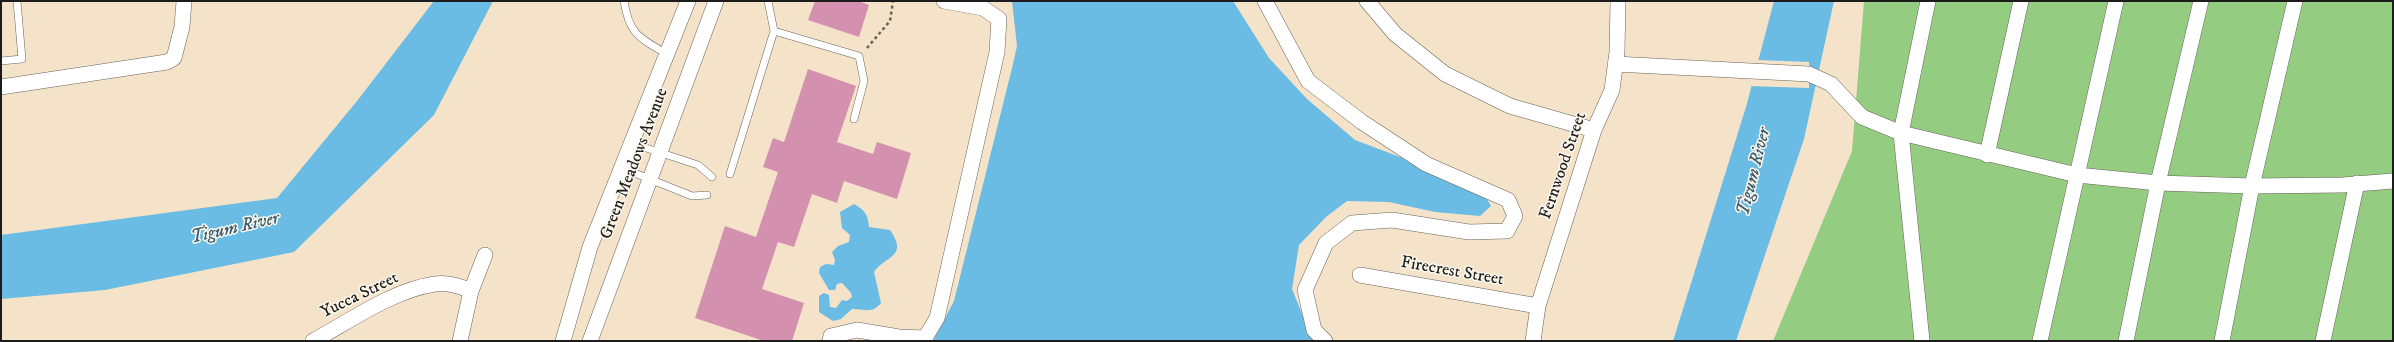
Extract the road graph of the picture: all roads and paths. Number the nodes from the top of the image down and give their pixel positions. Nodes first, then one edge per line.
1 (17, 1) edge
2 (184, 1) edge
3 (624, 1) edge
4 (688, 1) edge
5 (716, 1) edge
6 (768, 1) edge
7 (893, 1) edge
8 (944, 1) edge
9 (1265, 1) edge
10 (1367, 1) edge
11 (1618, 1) edge
12 (1928, 1) edge
13 (2021, 1) edge
14 (2116, 1) edge
15 (2201, 1) edge
16 (2295, 1) edge
17 (774, 32) junction
18 (667, 54) junction
19 (859, 56) junction
20 (1, 61) edge
21 (1615, 64) junction
22 (1, 87) edge
23 (854, 119) dead end
24 (1594, 130) junction
25 (1901, 133) junction
26 (631, 143) junction
27 (660, 151) junction
28 (1987, 155) junction
29 (622, 168) junction
30 (730, 174) dead end
31 (2077, 175) junction
32 (712, 177) dead end
33 (651, 180) junction
34 (2393, 181) edge
35 (2158, 183) junction
36 (2357, 184) junction
37 (2252, 186) junction
38 (707, 195) dead end
39 (484, 255) dead end
40 (1360, 275) dead end
41 (471, 291) junction
42 (1538, 306) junction
43 (313, 341) edge
44 (460, 341) edge
45 (563, 341) edge
46 (590, 341) edge
47 (830, 341) edge
48 (1325, 341) edge
49 (1533, 341) edge
50 (1922, 341) edge
51 (2040, 341) edge
52 (2126, 341) edge
53 (2222, 341) edge
54 (2323, 341) edge

1 - 20 lane
2 - 22 street
3 - 18 lane
4 - 18 street, Green Meadows Avenue
5 - 27 street, Green Meadows Avenue
6 - 17 lane
7 - 19 path
8 - 47 street
9 - 48 street
10 - 24 street
11 - 21 street, Fernwood Street
12 - 25 street
13 - 28 street
14 - 31 street
15 - 35 street
16 - 37 street
17 - 19 lane
17 - 30 lane
18 - 26 street, Green Meadows Avenue
19 - 23 lane
21 - 24 street, Fernwood Street
21 - 25 street
24 - 42 street, Fernwood Street
25 - 28 street
25 - 50 street
26 - 27 lane
26 - 29 street, Green Meadows Avenue
27 - 32 lane
27 - 33 street, Green Meadows Avenue
28 - 31 street
29 - 33 lane
29 - 45 street, Green Meadows Avenue
31 - 35 street
31 - 51 street
33 - 38 lane
33 - 46 street, Green Meadows Avenue
34 - 36 street
35 - 37 street
35 - 52 street
36 - 37 street
36 - 54 street
37 - 53 street
39 - 41 street
40 - 42 street, Firecrest Street
41 - 43 street, Yucca Street
41 - 44 street
42 - 49 street, Fernwood Street

